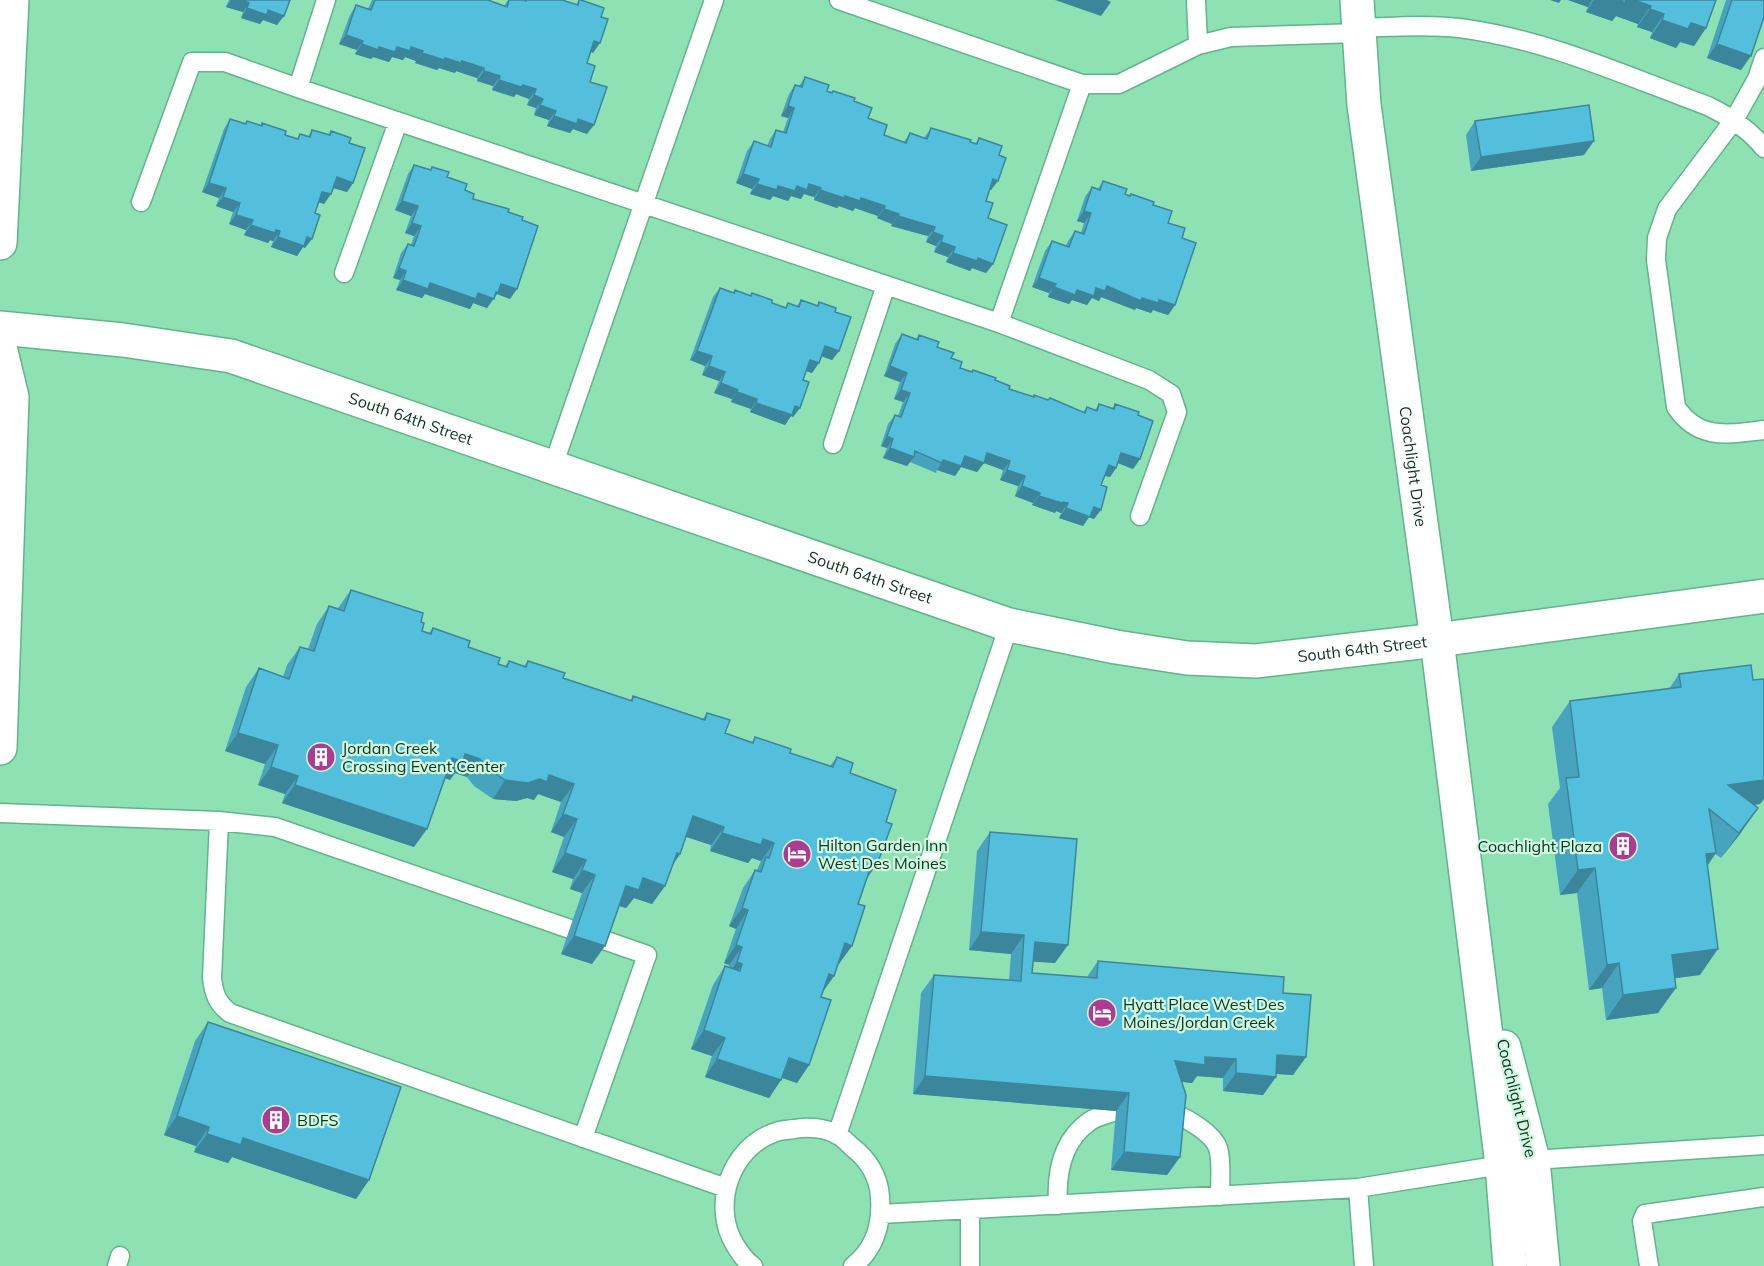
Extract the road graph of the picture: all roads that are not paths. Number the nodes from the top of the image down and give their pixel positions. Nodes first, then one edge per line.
1 (12, 0) edge
2 (326, 0) edge
3 (714, 0) edge
4 (839, 0) edge
5 (1196, 0) edge
6 (1358, 21) edge
7 (1198, 45) junction
8 (1764, 58) edge
9 (1082, 84) junction
10 (298, 88) junction
11 (1734, 120) junction
12 (398, 122) junction
13 (1764, 148) edge
14 (141, 202) dead end
15 (643, 203) junction
16 (0, 243) edge
17 (344, 273) dead end
18 (886, 285) junction
19 (999, 323) junction
20 (0, 328) edge
21 (0, 347) edge
22 (1764, 430) edge
23 (833, 444) dead end
24 (552, 468) junction
25 (1140, 516) dead end
26 (1764, 596) edge
27 (1009, 625) junction
28 (1437, 640) junction
29 (0, 748) edge
30 (0, 813) edge
31 (219, 821) junction
32 (570, 929) dead end
33 (601, 939) edge
34 (1116, 1111) edge
35 (1173, 1113) edge
36 (837, 1135) junction
37 (583, 1138) junction
38 (1764, 1145) edge
39 (1517, 1163) junction
40 (726, 1188) junction
41 (1358, 1188) junction
42 (1220, 1196) junction
43 (1764, 1197) edge
44 (1058, 1205) junction
45 (970, 1210) junction
46 (881, 1215) junction
47 (753, 1266) edge
48 (853, 1266) edge
49 (970, 1266) edge
50 (1364, 1266) edge
51 (1510, 1266) edge
52 (1543, 1266) edge
53 (1648, 1266) edge

1 - 16 street
2 - 10 lane
3 - 15 lane
4 - 9 lane
5 - 7 lane
6 - 7 lane
6 - 11 lane
6 - 28 street, Coachlight Drive
7 - 9 lane
8 - 11 lane
9 - 19 lane
10 - 12 lane
10 - 14 lane
11 - 13 lane
11 - 22 lane
12 - 15 lane
12 - 17 lane
15 - 18 lane
15 - 24 lane
18 - 19 lane
18 - 23 lane
19 - 25 lane
20 - 24 street, South 64th Street
21 - 29 street
24 - 27 street, South 64th Street
26 - 28 street, South 64th Street
27 - 28 street, South 64th Street
27 - 36 lane
28 - 39 street, Coachlight Drive
30 - 31 lane
31 - 32 lane
31 - 37 lane
33 - 37 lane
34 - 44 lane
35 - 42 lane
36 - 40 lane
36 - 46 lane
37 - 40 lane
38 - 39 lane
39 - 41 lane
39 - 51 street, Coachlight Drive
39 - 52 street, Coachlight Drive
40 - 47 lane
41 - 42 lane
41 - 50 lane
42 - 44 lane
43 - 53 lane
44 - 45 lane
45 - 46 lane
45 - 49 lane
46 - 48 lane

